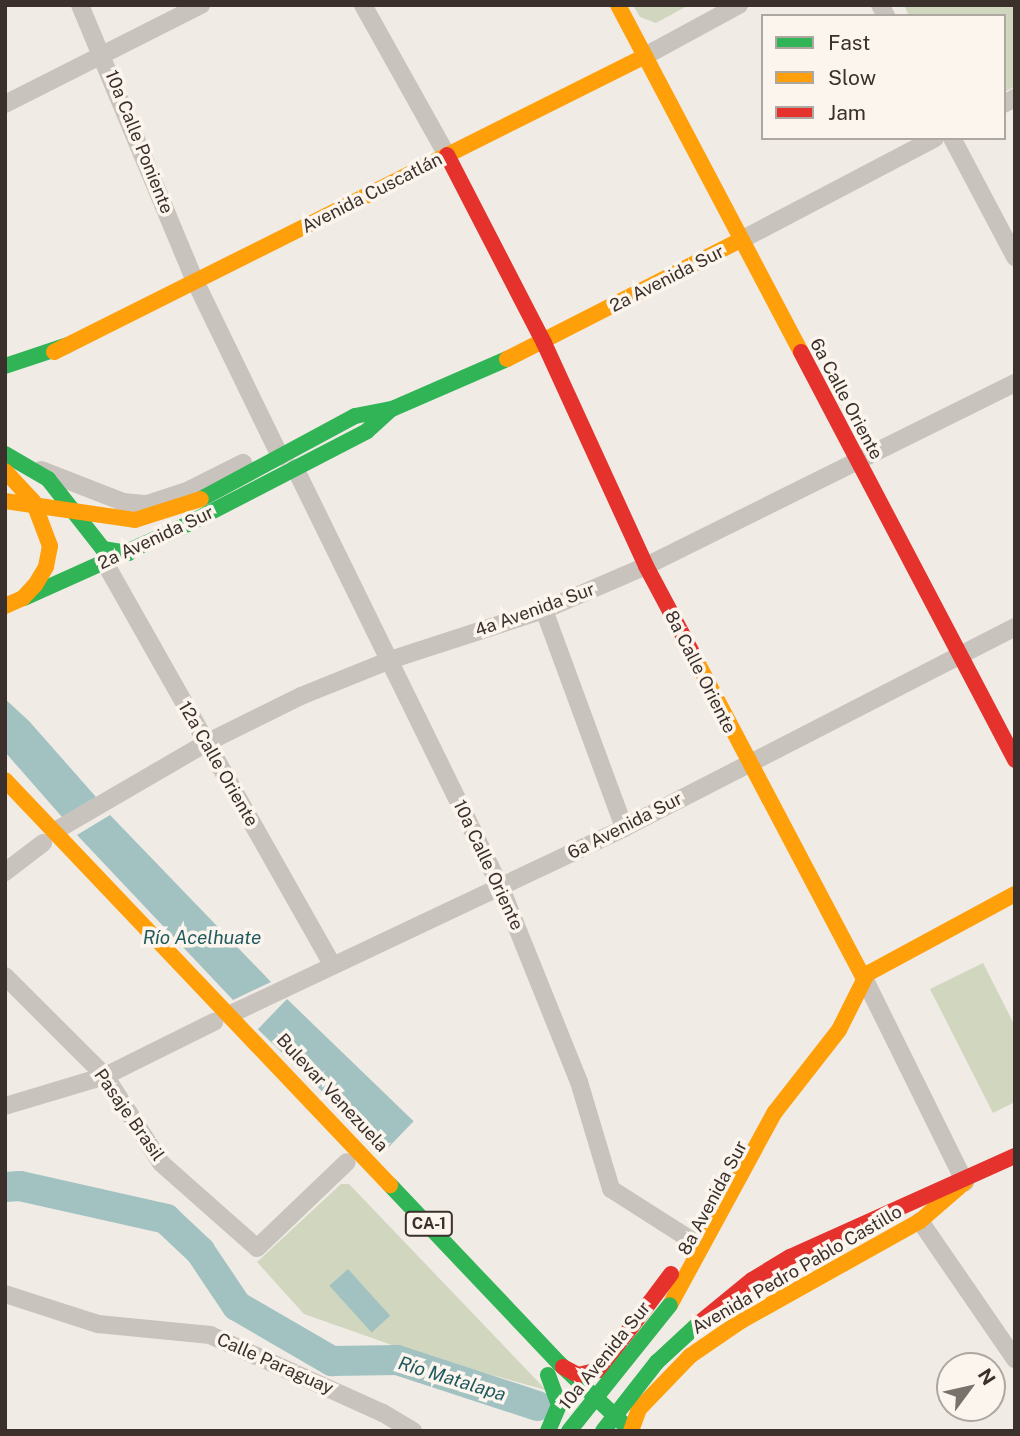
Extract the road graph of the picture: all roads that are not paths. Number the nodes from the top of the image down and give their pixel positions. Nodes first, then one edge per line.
1 (80, 5) edge
2 (201, 5) edge
3 (363, 5) edge
4 (618, 5) edge
5 (739, 5) edge
6 (103, 55) junction
7 (645, 56) junction
8 (5, 104) edge
9 (931, 140) edge
10 (953, 140) edge
11 (447, 155) junction
12 (741, 240) junction
13 (1015, 257) edge
14 (195, 281) junction
15 (544, 343) junction
16 (68, 345) junction
17 (5, 366) edge
18 (5, 381) edge
19 (1015, 383) edge
20 (393, 409) junction
21 (278, 452) junction
22 (5, 454) edge
23 (857, 461) junction
24 (35, 468) junction
25 (295, 468) junction
26 (5, 471) edge
27 (5, 500) edge
28 (129, 553) junction
29 (105, 563) junction
30 (646, 566) junction
31 (23, 598) junction
32 (5, 606) edge
33 (544, 610) junction
34 (1015, 627) edge
35 (959, 655) junction
36 (390, 660) junction
37 (206, 743) junction
38 (1015, 760) edge
39 (746, 763) junction
40 (5, 780) edge
41 (5, 803) edge
42 (624, 828) junction
43 (55, 833) junction
44 (5, 872) edge
45 (501, 888) junction
46 (1015, 894) edge
47 (332, 965) junction
48 (5, 976) edge
49 (864, 978) junction
50 (856, 995) junction
51 (229, 1015) junction
52 (105, 1076) junction
53 (5, 1106) edge
54 (1015, 1156) edge
55 (347, 1161) junction
56 (965, 1182) junction
57 (920, 1221) junction
58 (691, 1240) junction
59 (6, 1295) edge
60 (626, 1338) junction
61 (1015, 1359) edge
62 (554, 1370) junction
63 (672, 1371) junction
64 (413, 1431) edge
65 (548, 1431) edge
66 (569, 1431) edge
67 (604, 1431) edge
68 (631, 1431) edge

1 - 6 street, 10a Calle Poniente
2 - 6 street
3 - 11 street
4 - 7 main road, 6a Calle Oriente
5 - 7 street, Avenida Cuscatlán
6 - 8 street
6 - 14 street, 10a Calle Poniente
7 - 11 main road, Avenida Cuscatlán
7 - 12 main road, 6a Calle Oriente
9 - 12 street, 2a Avenida Sur
10 - 13 street
11 - 14 main road, Avenida Cuscatlán
11 - 15 main road, 8a Calle Oriente
12 - 15 main road, 2a Avenida Sur
12 - 23 main road, 6a Calle Oriente
14 - 16 main road, Avenida Cuscatlán
14 - 21 street
15 - 20 main road, 2a Avenida Sur
15 - 30 main road, 8a Calle Oriente
16 - 17 main road
16 - 18 main road, Avenida Cuscatlán
19 - 23 street, 4a Avenida Sur
20 - 21 main road, 2a Avenida Sur
20 - 25 main road, 2a Avenida Sur
21 - 24 street, 2a Avenida Sur
21 - 27 main road, 2a Avenida Sur, bridge
22 - 24 main road
23 - 30 street, 4a Avenida Sur
23 - 35 main road, 6a Calle Oriente
24 - 28 main road
25 - 28 main road, 2a Avenida Sur
25 - 36 street, 10a Calle Oriente
26 - 31 main road
28 - 29 main road, 2a Avenida Sur
29 - 31 main road, 2a Avenida Sur
29 - 37 street, 12a Calle Oriente
30 - 33 street, 4a Avenida Sur
30 - 39 main road, 8a Calle Oriente
31 - 32 main road, 2a Avenida Sur
33 - 36 street, 4a Avenida Sur
33 - 42 street
34 - 35 street, 6a Avenida Sur
35 - 38 main road, 6a Calle Oriente
35 - 39 street, 6a Avenida Sur
36 - 37 street, 4a Avenida Sur
36 - 45 street, 10a Calle Oriente
37 - 43 street, 4a Avenida Sur
37 - 47 street, 12a Calle Oriente
39 - 42 street, 6a Avenida Sur
39 - 49 main road, 8a Calle Oriente
40 - 43 main road, Bulevar Venezuela / CA-1
41 - 43 main road, Bulevar Venezuela / CA-1
42 - 45 street, 6a Avenida Sur
43 - 44 street, 4a Avenida Sur
43 - 51 main road, Bulevar Venezuela / CA-1
45 - 47 street, 6a Avenida Sur
45 - 58 street, 10a Calle Oriente
46 - 49 main road
47 - 51 street, 6a Avenida Sur
48 - 52 street, Pasaje Brasil
49 - 50 main road
49 - 56 street, 8a Calle Oriente
50 - 58 main road, 8a Avenida Sur
50 - 66 main road, 10a Avenida Sur, bridge
51 - 52 street, 6a Avenida Sur
51 - 55 main road, Bulevar Venezuela / CA-1
51 - 62 main road, Bulevar Venezuela / CA-1
52 - 53 street, 6a Avenida Sur
52 - 55 street, Pasaje Brasil
54 - 56 main road, Avenida Pedro Pablo Castillo
55 - 62 main road, Bulevar Venezuela / CA-1
56 - 57 main road, Avenida Pedro Pablo Castillo
56 - 67 main road, Avenida Pedro Pablo Castillo, bridge
57 - 61 street
57 - 63 main road, Avenida Pedro Pablo Castillo
58 - 60 main road, 8a Avenida Sur
59 - 64 street, Calle Paraguay
60 - 62 main road, 8a Avenida Sur
60 - 63 main road
62 - 65 main road, 10a Avenida Sur
62 - 67 main road, Bulevar Venezuela / CA-1
62 - 68 main road, Bulevar Venezuela / CA-1
63 - 68 main road, Avenida Pedro Pablo Castillo

